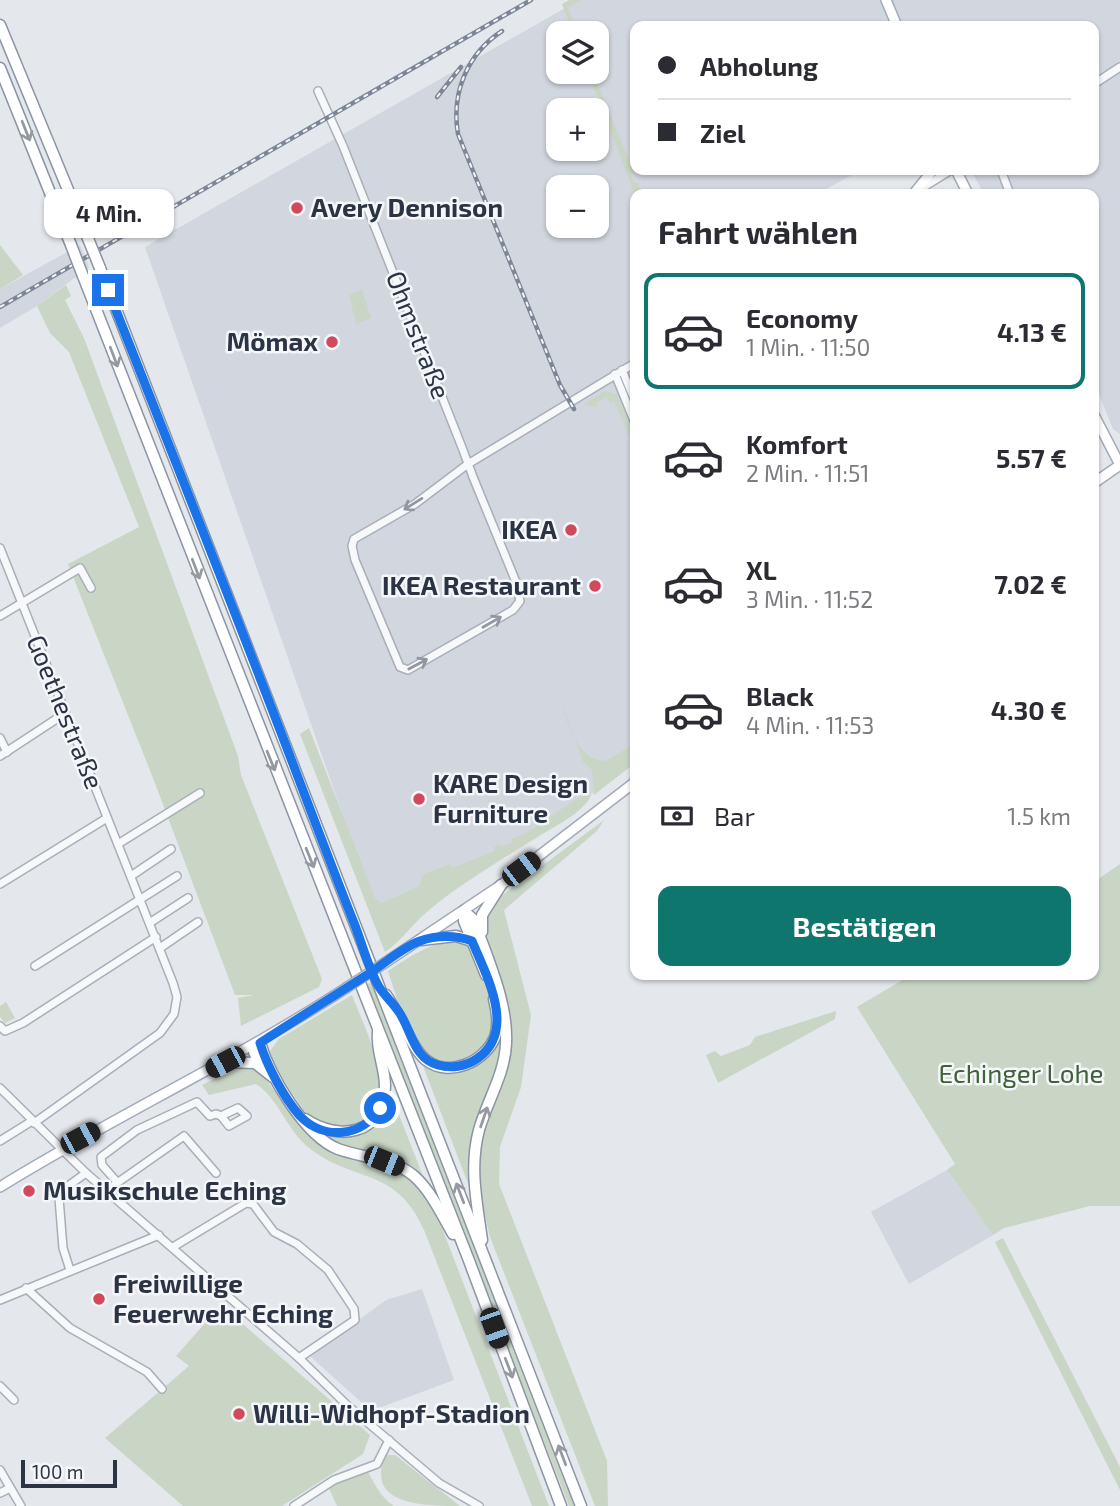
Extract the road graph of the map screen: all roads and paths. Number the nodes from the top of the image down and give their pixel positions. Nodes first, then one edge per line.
1 (886, 0) edge
2 (895, 21) edge
3 (0, 25) edge
4 (1120, 67) edge
5 (0, 68) edge
6 (1099, 80) edge
7 (318, 91) dead end
8 (929, 175) edge
9 (945, 175) edge
10 (916, 189) edge
11 (920, 189) edge
12 (630, 366) edge
13 (619, 372) junction
14 (630, 392) edge
15 (630, 407) edge
16 (1099, 425) edge
17 (1104, 435) junction
18 (1120, 446) edge
19 (468, 464) junction
20 (1120, 465) edge
21 (1099, 480) edge
22 (0, 548) edge
23 (91, 589) dead end
24 (22, 603) junction
25 (0, 616) edge
26 (64, 714) junction
27 (0, 738) edge
28 (3, 754) edge
29 (630, 786) edge
30 (200, 793) dead end
31 (107, 818) junction
32 (118, 844) junction
33 (170, 849) dead end
34 (131, 876) junction
35 (177, 876) dead end
36 (0, 884) edge
37 (501, 885) junction
38 (188, 898) dead end
39 (142, 899) junction
40 (464, 911) junction
41 (151, 922) junction
42 (198, 922) dead end
43 (156, 937) junction
44 (421, 940) junction
45 (477, 942) junction
46 (160, 948) junction
47 (35, 966) dead end
48 (379, 986) junction
49 (3, 1028) edge
50 (378, 1028) junction
51 (258, 1044) junction
52 (225, 1062) junction
53 (260, 1066) junction
54 (279, 1082) junction
55 (0, 1088) edge
56 (221, 1116) dead end
57 (300, 1116) junction
58 (33, 1122) junction
59 (0, 1141) edge
60 (61, 1150) junction
61 (86, 1173) junction
62 (216, 1173) dead end
63 (117, 1182) junction
64 (0, 1187) edge
65 (107, 1190) junction
66 (159, 1236) junction
67 (173, 1247) junction
68 (485, 1257) junction
69 (468, 1258) junction
70 (69, 1270) junction
71 (26, 1287) junction
72 (0, 1300) edge
73 (299, 1358) junction
74 (0, 1386) edge
75 (162, 1389) dead end
76 (14, 1400) dead end
77 (389, 1440) junction
78 (0, 1471) edge
79 (10, 1488) junction
80 (0, 1493) edge
81 (21, 1506) edge
82 (294, 1506) edge
83 (479, 1506) edge
84 (561, 1506) edge
85 (581, 1506) edge

1 - 2 main road
3 - 48 highway, bridge
4 - 6 street
5 -> 50 highway, bridge
7 - 19 street, Ohmstraße
8 - 10 main road
9 - 11 street
12 - 13 street
13 - 14 street
13 - 15 street
13 - 19 street
16 - 17 main road
17 - 18 main road
17 - 20 main road
19 -> 19 street, Ohmstraße
20 - 21 main road
22 - 24 street, Goethestraße
23 - 24 street
24 - 25 street
24 - 26 street, Goethestraße
26 - 28 street
26 - 31 street, Goethestraße
27 - 28 street
29 - 37 main road
30 - 32 street
31 - 32 street, Goethestraße
31 - 36 street
32 - 34 street, Goethestraße
33 - 34 street
34 - 39 street, Goethestraße
35 - 39 street
37 - 40 main road
37 - 45 highway
38 - 41 street
39 - 41 street, Goethestraße
39 - 47 street
40 - 44 main road
40 - 45 highway
41 - 43 street, Goethestraße
42 - 46 street
43 - 46 street, Goethestraße
43 - 49 street
44 - 45 highway
44 - 51 main road, bridge
45 - 48 highway
68 -> 45 highway
46 - 58 street, Goethestraße
68 -> 48 highway
50 - 57 highway
50 - 69 highway
51 - 52 main road
51 - 53 highway
51 - 54 highway
52 - 53 highway
52 - 60 main road
53 - 54 highway
54 - 57 highway
55 - 58 street
56 - 63 street
57 - 69 highway
58 - 59 street, Goethestraße
58 - 60 street
60 - 61 street
60 - 64 main road
61 - 65 street
61 - 70 street
62 - 63 street
63 - 65 street
65 - 66 street
66 - 67 street
66 - 70 street
67 - 73 street
67 - 73 street
85 -> 68 highway
69 -> 84 highway
70 - 71 street
71 - 72 street
71 - 75 street
73 - 77 street
74 - 76 street
77 - 82 street
77 - 83 street
78 - 79 street
79 - 80 street
79 - 81 street

